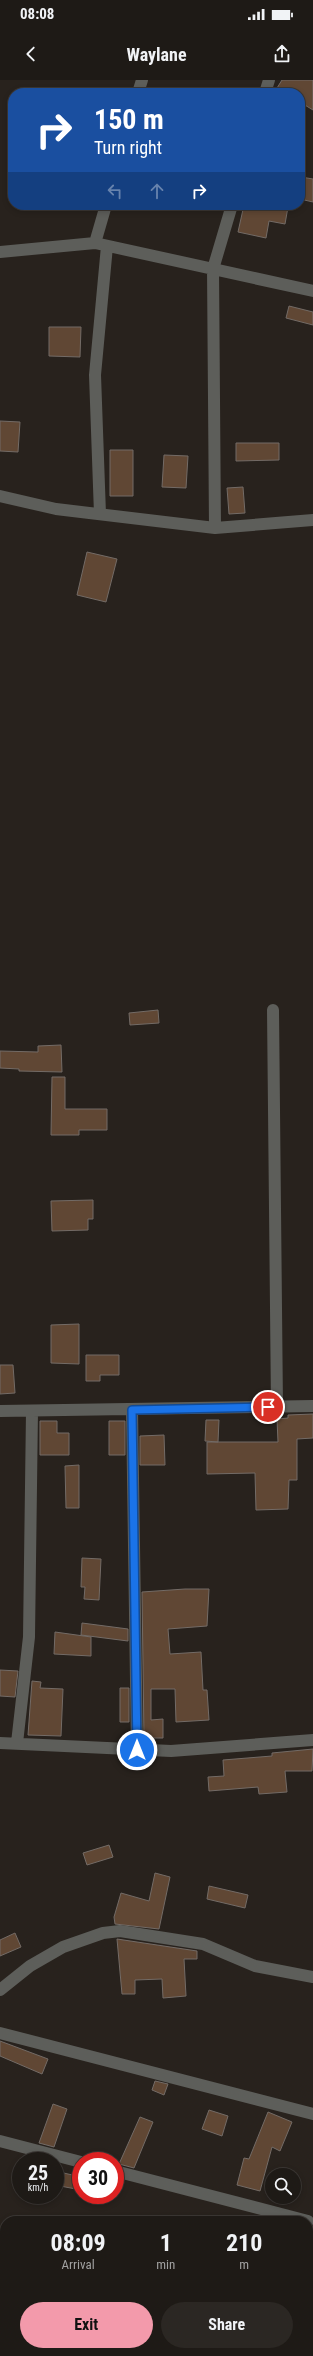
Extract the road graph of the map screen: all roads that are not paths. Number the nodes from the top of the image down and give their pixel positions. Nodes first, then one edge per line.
1 (105, 210) edge
2 (231, 210) edge
3 (101, 244) junction
4 (0, 252) edge
5 (213, 269) junction
6 (313, 291) edge
7 (0, 496) edge
8 (100, 514) junction
9 (313, 520) edge
10 (215, 528) junction
11 (273, 1010) dead end
12 (313, 1406) edge
13 (277, 1407) junction
14 (132, 1410) junction
15 (0, 1411) edge
16 (32, 1411) junction
17 (313, 1740) edge
18 (0, 1743) edge
19 (17, 1744) junction
20 (137, 1750) junction
21 (313, 1977) edge
22 (0, 1990) edge
23 (0, 2033) edge
24 (313, 2114) edge
25 (0, 2141) edge
26 (72, 2160) edge
27 (124, 2173) edge
28 (289, 2216) edge

1 - 3 street
2 - 5 street
3 - 4 street
3 - 5 street
3 - 8 street
5 - 6 street
5 - 10 street
7 - 8 street
8 - 10 street
9 - 10 street
11 - 13 street
12 - 13 street
13 - 14 street
14 - 16 street
14 - 20 street
15 - 16 street
16 - 19 street
17 - 20 street
18 - 19 street
19 - 20 street
21 - 22 street
23 - 24 street
25 - 26 street
27 - 28 street

